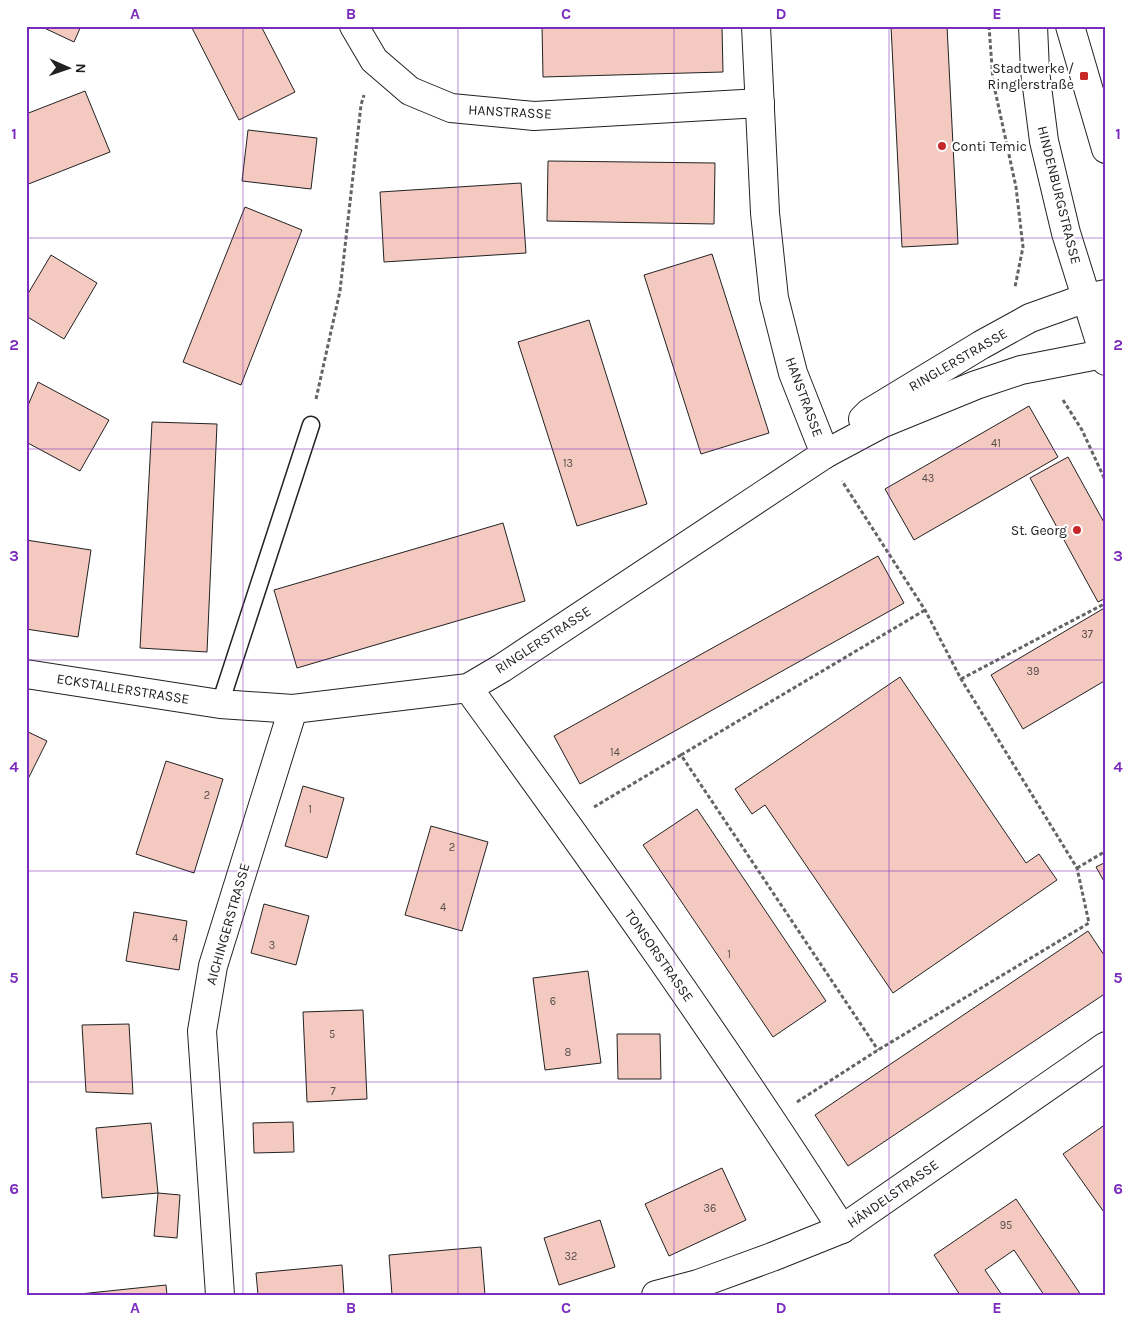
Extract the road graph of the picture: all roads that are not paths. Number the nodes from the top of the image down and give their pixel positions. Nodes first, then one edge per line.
1 (354, 26) edge
2 (756, 26) edge
3 (1033, 26) edge
4 (1070, 26) edge
5 (760, 103) junction
6 (1106, 149) edge
7 (1096, 296) edge
8 (1105, 356) edge
9 (311, 425) road end
10 (825, 454) junction
11 (26, 674) edge
12 (468, 688) junction
13 (220, 704) junction
14 (293, 709) junction
15 (1106, 1046) edge
16 (842, 1229) junction
17 (220, 1295) edge
18 (656, 1295) edge

1 - 5 street, HANSTRASSE
2 - 5 street, HANSTRASSE
3 - 7 street, HINDENBURGSTRASSE
4 - 6 street
5 - 10 street, HANSTRASSE
7 - 8 street, HINDENBURGSTRASSE
7 - 10 street, RINGLERSTRASSE
8 - 10 street, RINGLERSTRASSE
9 - 13 lane
10 - 12 street, RINGLERSTRASSE
11 - 13 street, ECKSTALLERSTRASSE
12 - 14 street, RINGLERSTRASSE
12 - 16 street, TONSORSTRASSE
13 - 14 street, RINGLERSTRASSE
14 - 17 street, AICHINGERSTRASSE
15 - 16 street, HÄNDELSTRASSE
16 - 18 street, HÄNDELSTRASSE

